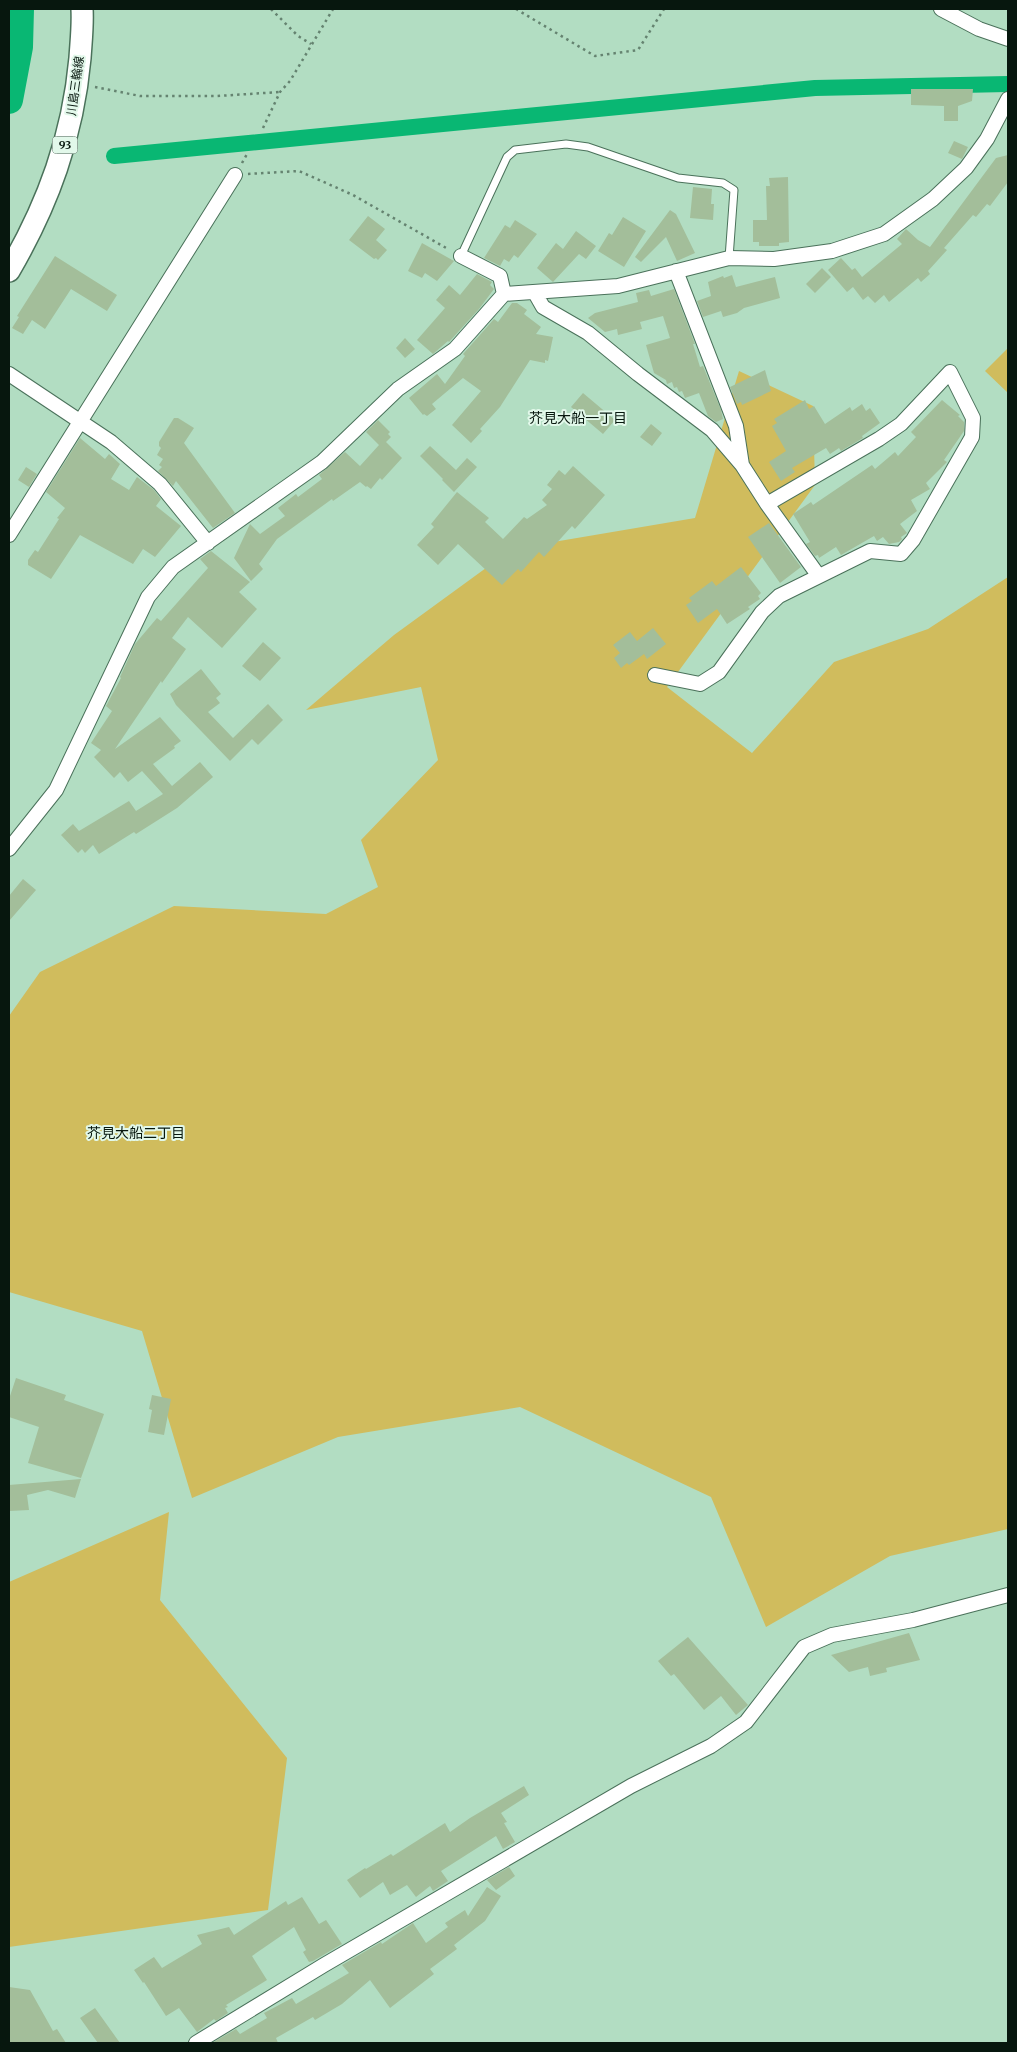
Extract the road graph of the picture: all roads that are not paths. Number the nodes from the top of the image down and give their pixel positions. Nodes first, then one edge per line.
1 (82, 9) edge
2 (941, 9) edge
3 (1008, 39) edge
4 (1008, 99) edge
5 (235, 175) road end
6 (461, 256) joint
7 (729, 258) junction
8 (9, 271) edge
9 (676, 271) junction
10 (535, 293) junction
11 (504, 294) junction
12 (9, 374) edge
13 (80, 421) junction
14 (742, 465) junction
15 (767, 504) junction
16 (9, 535) edge
17 (208, 543) junction
18 (818, 575) junction
19 (655, 676) dead end
20 (9, 849) edge
21 (1008, 1595) edge
22 (196, 2043) edge

1 - 8 main road, 川島三輪線 / 93
2 - 3 street
4 - 7 street
5 - 13 street
6 - 7 lane
6 - 11 street
7 - 9 street
9 - 10 street
9 - 14 street
10 - 11 street
10 - 14 street
11 - 17 street
12 - 13 street
13 - 16 street
13 - 17 street
14 - 15 street
15 - 18 street
15 - 18 street
17 - 20 street
18 - 19 street
21 - 22 street

